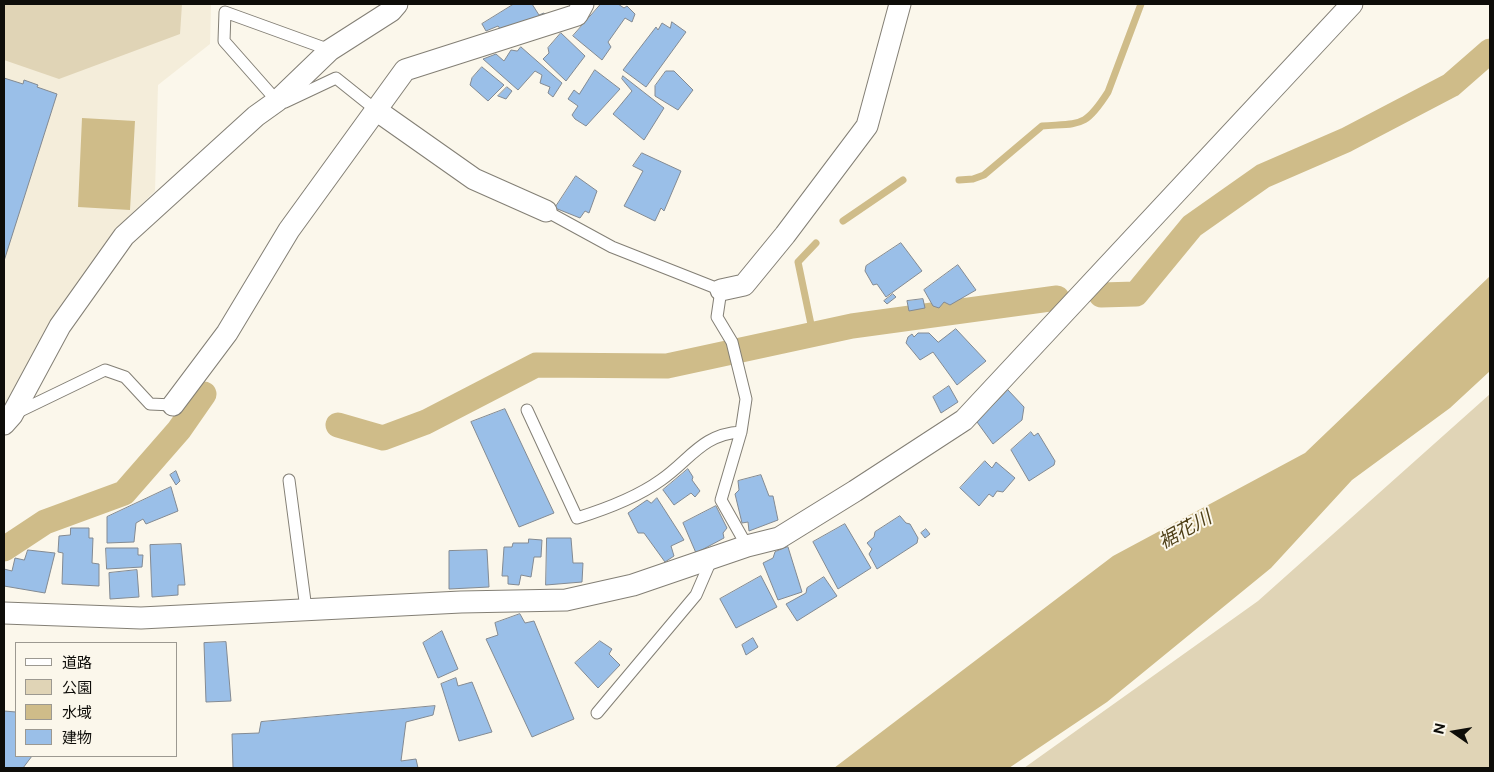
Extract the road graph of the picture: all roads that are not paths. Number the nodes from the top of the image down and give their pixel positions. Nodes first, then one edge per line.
1 (398, 4) edge
2 (583, 4) edge
3 (900, 4) edge
4 (1352, 4) edge
5 (330, 50) junction
6 (277, 102) junction
7 (376, 110) junction
8 (256, 116) junction
9 (546, 211) joint
10 (721, 290) junction
11 (173, 404) joint
12 (527, 410) dead end
13 (8, 420) edge
14 (741, 432) junction
15 (289, 480) dead end
16 (748, 546) junction
17 (712, 558) junction
18 (306, 609) junction
19 (4, 613) edge
20 (597, 713) dead end

1 - 5 street
2 - 7 street
3 - 10 street
4 - 16 street
5 - 6 street
5 - 6 lane
6 - 8 street
7 - 8 lane
7 - 9 street
7 - 11 street
8 - 13 street
9 - 10 lane
10 - 14 lane
11 - 13 lane
12 - 14 lane
14 - 16 lane
15 - 18 lane
16 - 17 street
17 - 18 street
17 - 20 lane
18 - 19 street

